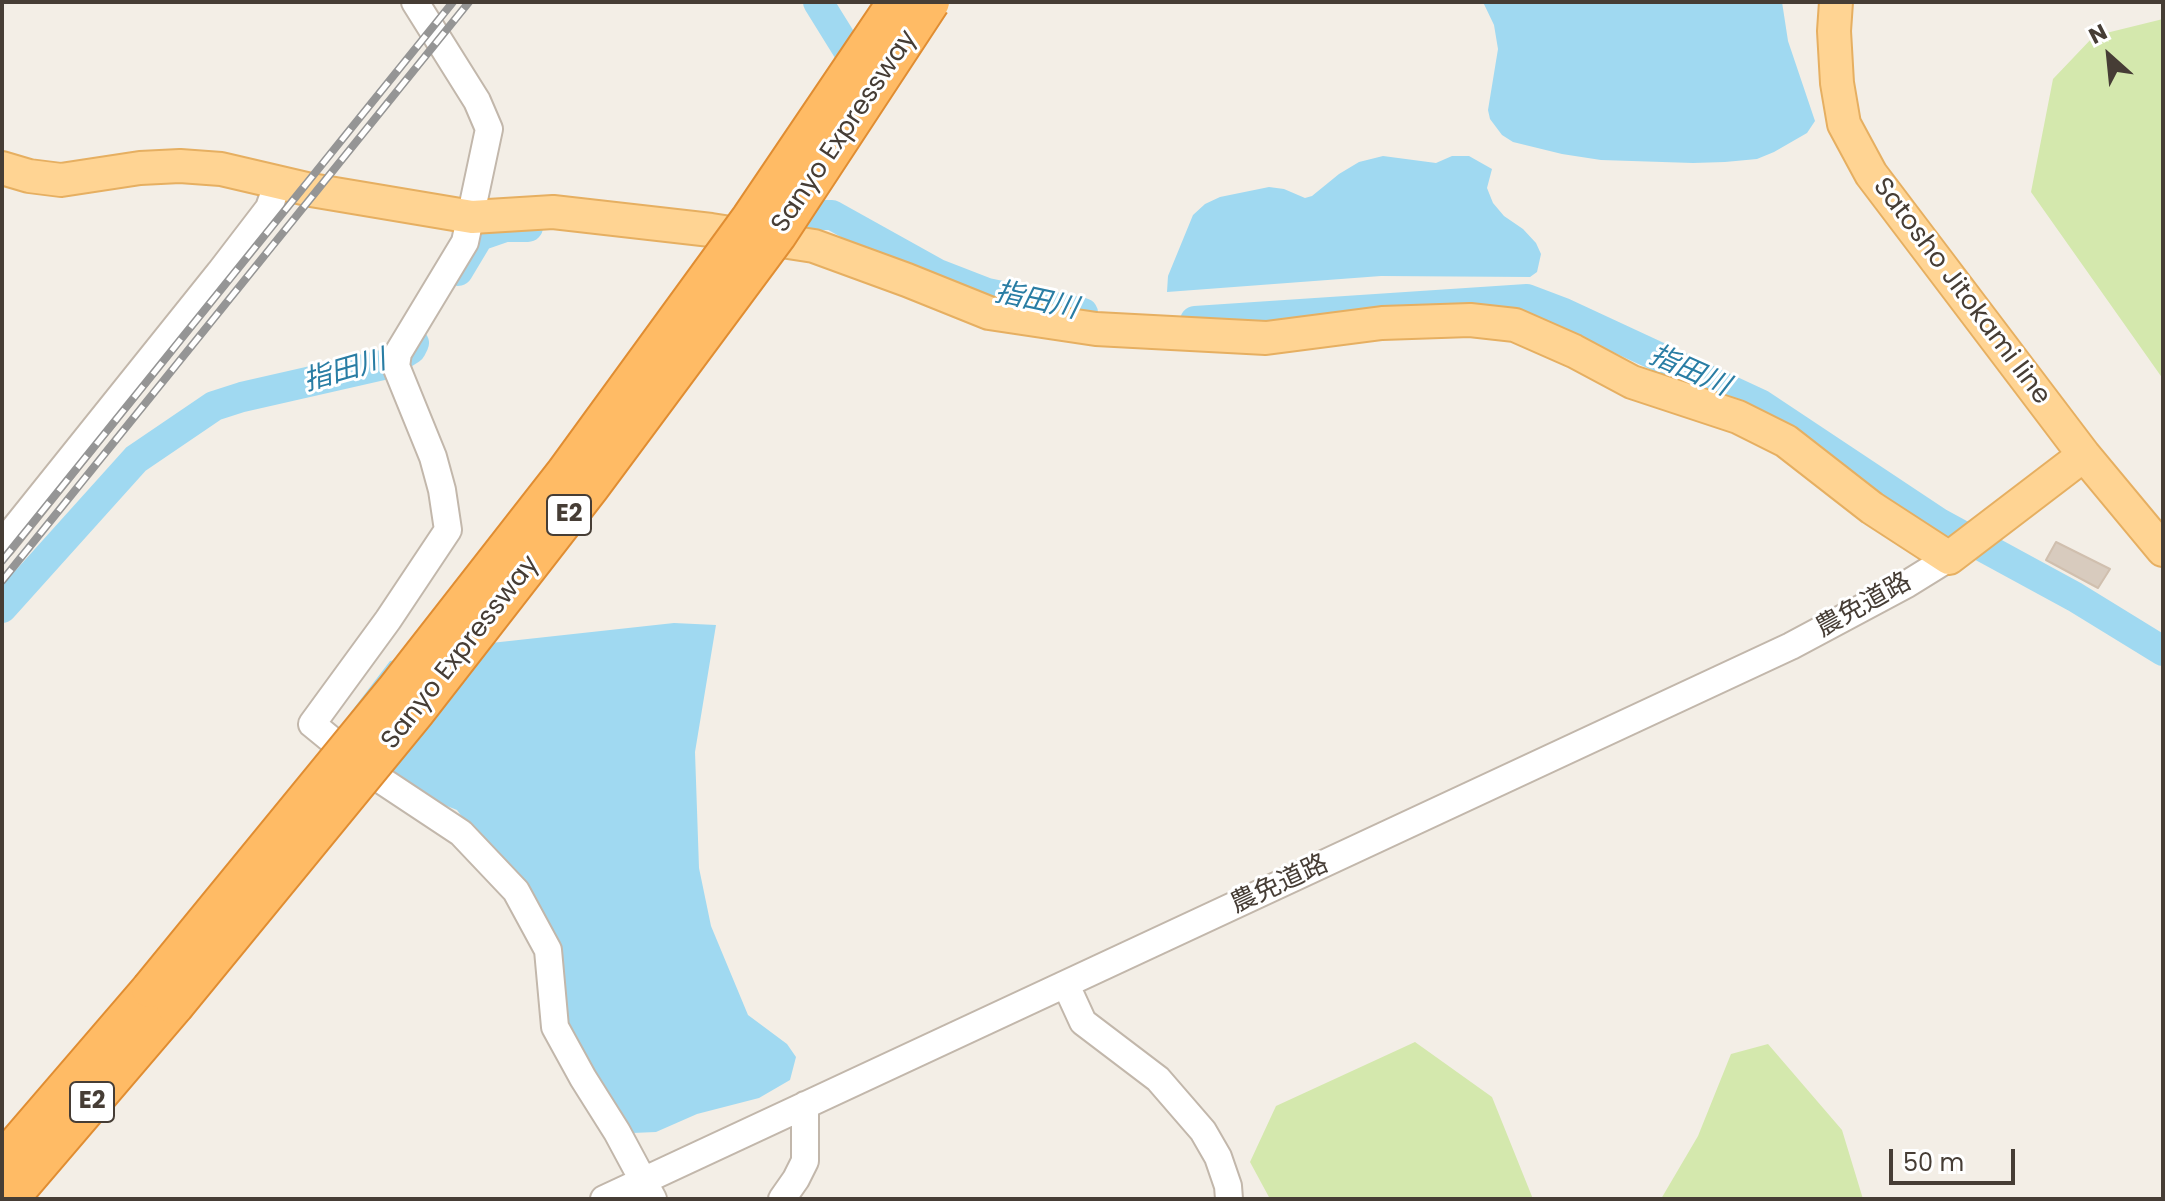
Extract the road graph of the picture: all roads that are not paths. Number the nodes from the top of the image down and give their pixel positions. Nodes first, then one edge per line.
1 (415, 2) edge
2 (896, 2) edge
3 (931, 2) edge
4 (1836, 2) edge
5 (2, 168) edge
6 (278, 182) junction
7 (472, 217) junction
8 (2084, 455) junction
9 (2, 544) edge
10 (1965, 546) junction
11 (2163, 550) edge
12 (1066, 985) junction
13 (163, 998) junction
14 (805, 1105) junction
15 (2, 1161) edge
16 (648, 1190) edge
17 (10, 1199) edge
18 (604, 1199) edge
19 (782, 1199) edge
20 (1229, 1199) edge

1 - 7 street
2 - 13 highway, Sanyo Expressway / E2, bridge
3 - 13 highway, Sanyo Expressway / E2, bridge
4 - 8 main road, Satosho Jitokami line
5 - 6 main road
6 - 7 main road
6 - 9 street
7 - 10 main road
7 - 16 street
8 - 10 main road
8 - 11 main road, Satosho Jitokami line
10 - 12 street, 農免道路
12 - 14 street, 農免道路
12 - 20 street
13 - 15 highway, Sanyo Expressway / E2
13 - 17 highway, Sanyo Expressway / E2
14 - 16 street, 農免道路
14 - 19 street
16 - 18 street, 農免道路

